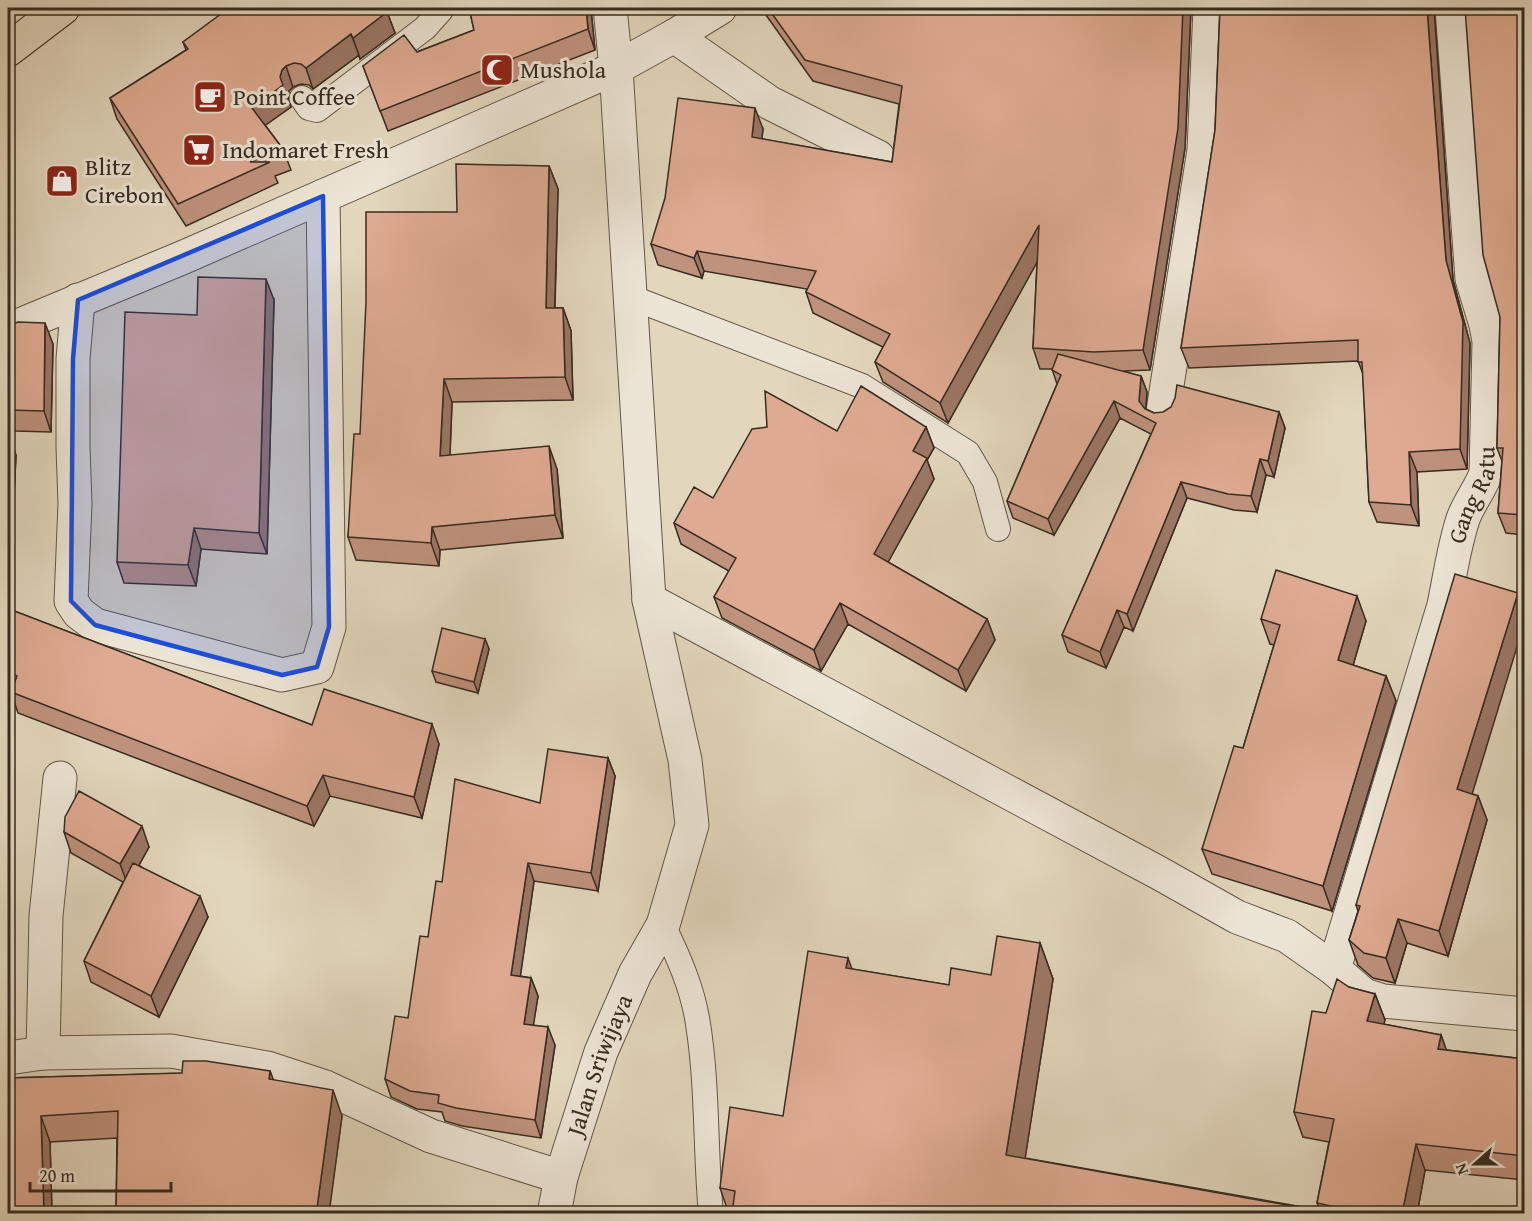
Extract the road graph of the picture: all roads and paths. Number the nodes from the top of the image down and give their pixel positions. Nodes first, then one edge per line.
1 (63, 8) edge
2 (441, 8) edge
3 (610, 8) edge
4 (720, 8) edge
5 (1210, 8) edge
6 (1452, 8) edge
7 (674, 36) junction
8 (8, 50) edge
9 (616, 68) junction
10 (308, 104) dead end
11 (878, 157) edge
12 (323, 196) junction
13 (630, 297) junction
14 (78, 300) junction
15 (8, 330) edge
16 (1163, 411) edge
17 (998, 529) dead end
18 (649, 600) junction
19 (60, 778) dead end
20 (663, 925) junction
21 (1334, 969) junction
22 (1524, 1014) edge
23 (43, 1053) junction
24 (8, 1058) edge
25 (561, 1177) junction
26 (554, 1214) edge
27 (711, 1214) edge

1 - 8 highway
2 - 10 lane
3 - 9 street, Jalan Sriwijaya
4 - 7 street
5 - 16 street
6 - 21 street, Gang Ratu
7 - 9 street
7 - 11 street
9 - 12 street
9 - 13 street, Jalan Sriwijaya
12 - 14 street
12 - 14 street
13 - 17 lane
13 - 18 street, Jalan Sriwijaya
14 - 15 street
18 - 20 street, Jalan Sriwijaya
18 - 21 street
19 - 23 street
20 - 25 street, Jalan Sriwijaya
20 - 27 lane
21 - 22 street
23 - 24 street
23 - 25 street
25 - 26 street, Jalan Sriwijaya

